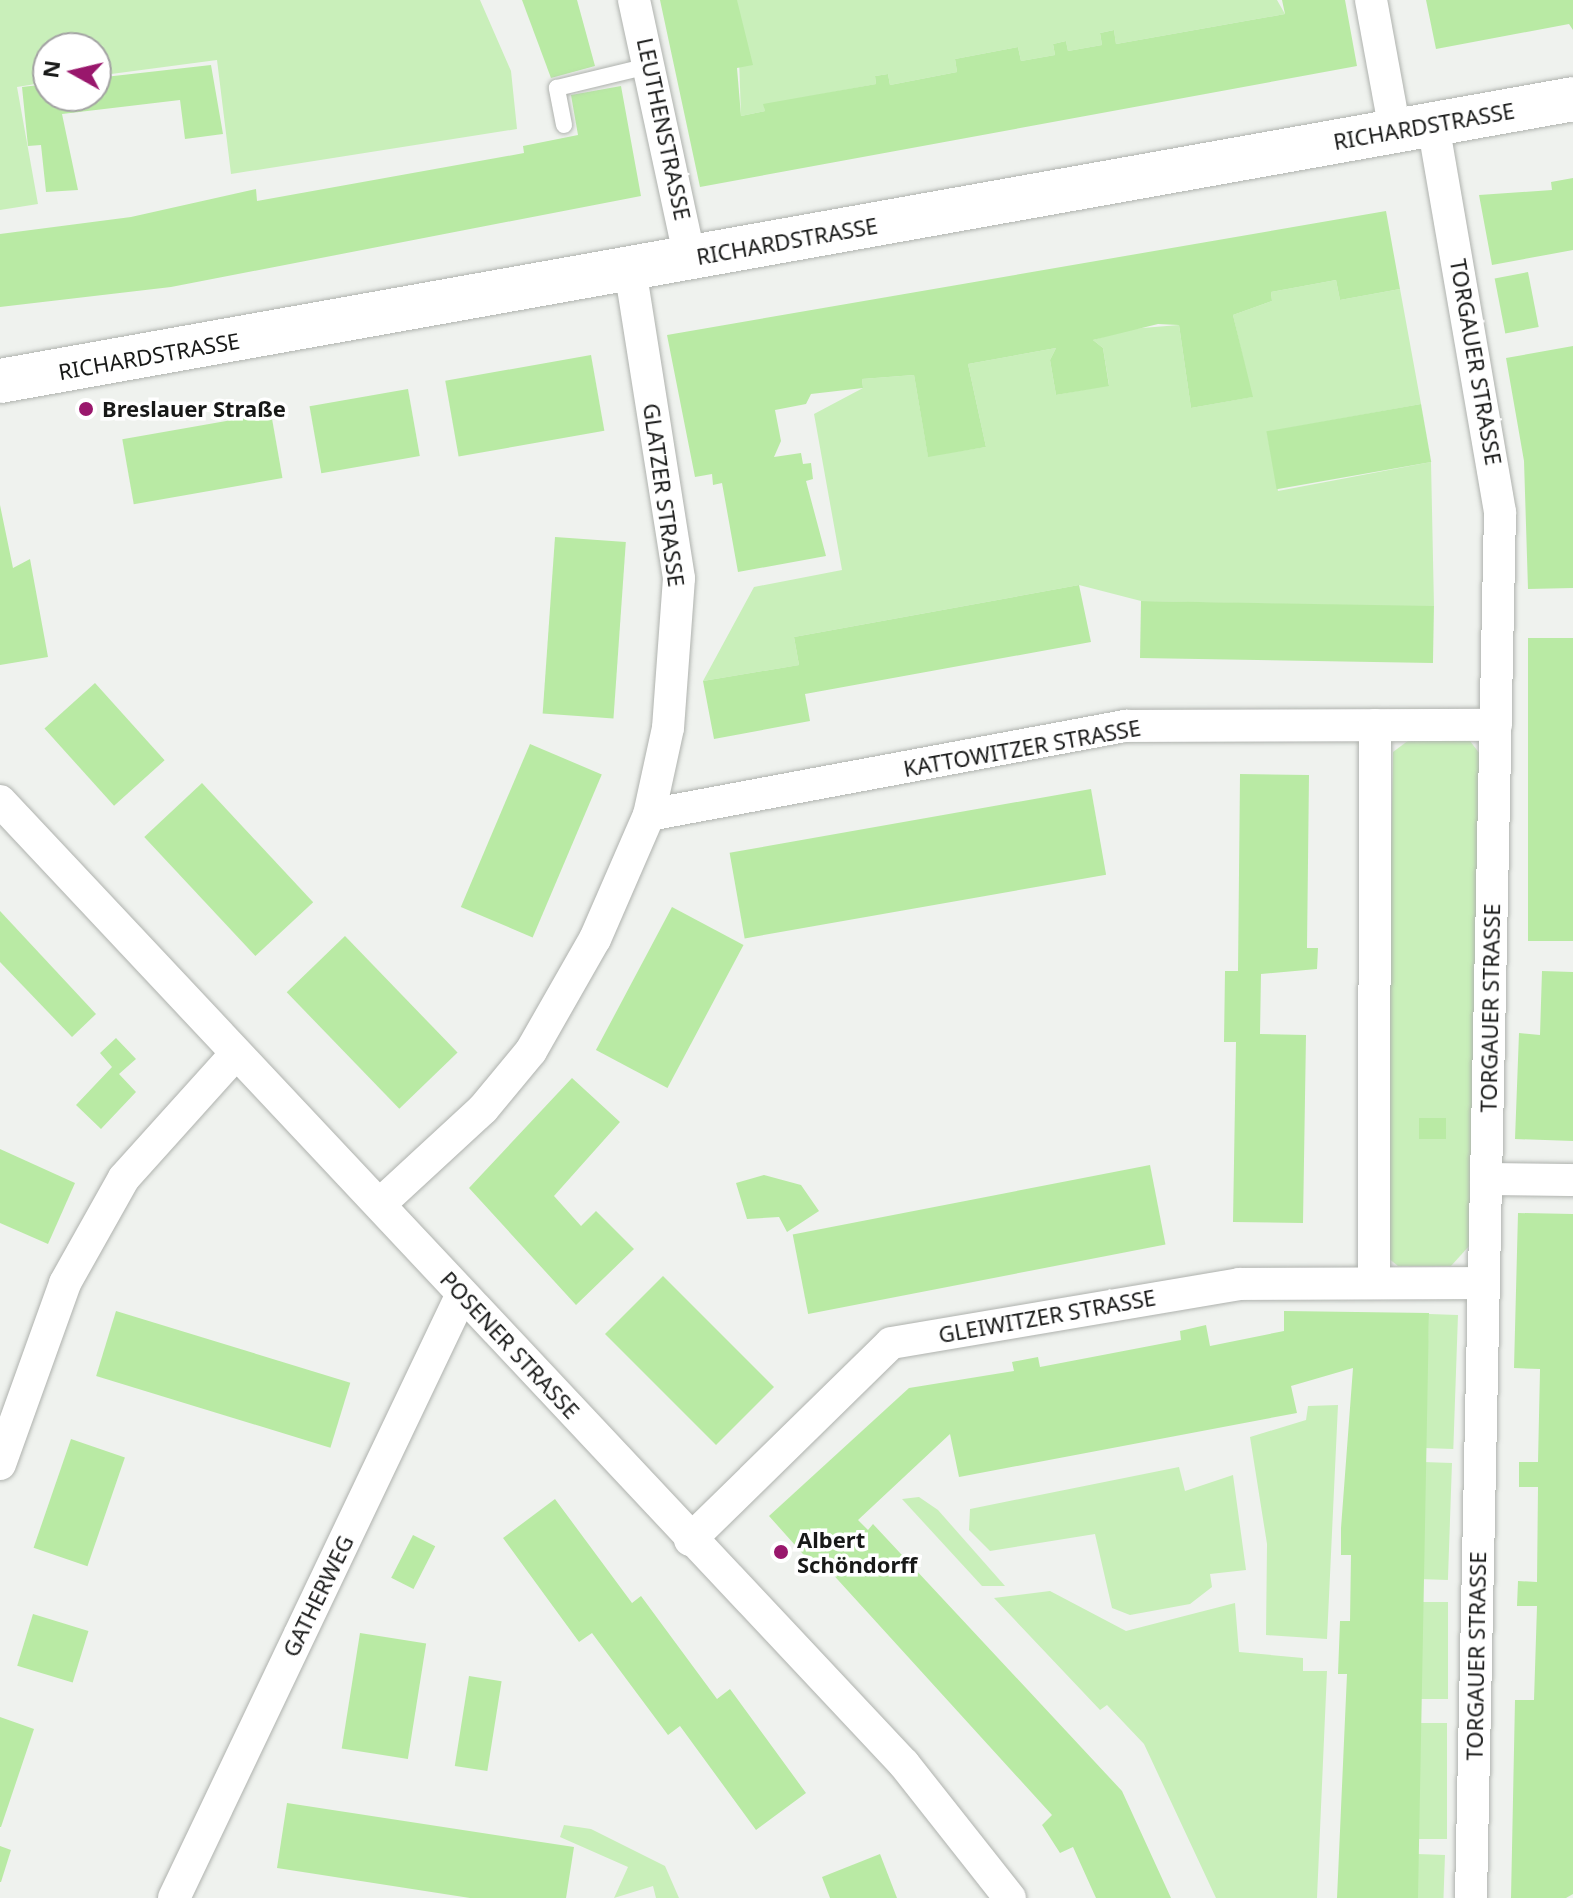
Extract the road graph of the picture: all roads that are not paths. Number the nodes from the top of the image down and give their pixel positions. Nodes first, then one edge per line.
1 (634, 0) edge
2 (1371, 0) edge
3 (654, 65) junction
4 (1573, 99) edge
5 (564, 125) dead end
6 (1414, 128) junction
7 (690, 259) junction
8 (630, 270) junction
9 (0, 381) edge
10 (1375, 725) junction
11 (1496, 725) junction
12 (0, 801) edge
13 (649, 815) junction
14 (234, 1056) junction
15 (1486, 1179) junction
16 (1573, 1180) edge
17 (380, 1204) junction
18 (1374, 1282) junction
19 (1484, 1283) junction
20 (462, 1294) junction
21 (0, 1464) edge
22 (690, 1540) junction
23 (174, 1898) edge
24 (1010, 1898) edge
25 (1471, 1898) edge

1 - 3 street, LEUTHENSTRASSE
2 - 6 street, TORGAUER STRASSE
3 - 5 lane
3 - 7 street, LEUTHENSTRASSE
4 - 6 street, RICHARDSTRASSE
6 - 7 street, RICHARDSTRASSE
6 - 11 street, TORGAUER STRASSE
7 - 8 street, RICHARDSTRASSE
8 - 9 street, RICHARDSTRASSE
8 - 13 street, GLATZER STRASSE
10 - 11 street, KATTOWITZER STRASSE
10 - 13 street, KATTOWITZER STRASSE
10 - 18 street
11 - 15 street, TORGAUER STRASSE
12 - 14 street, POSENER STRASSE
13 - 17 street, GLATZER STRASSE
14 - 17 street, POSENER STRASSE
14 - 21 street
15 - 16 street
15 - 19 street, TORGAUER STRASSE
17 - 20 street, POSENER STRASSE
18 - 19 street, GLEIWITZER STRASSE
18 - 22 street, GLEIWITZER STRASSE
19 - 25 street, TORGAUER STRASSE
20 - 22 street, POSENER STRASSE
20 - 23 street, GATHERWEG
22 - 24 street, POSENER STRASSE

